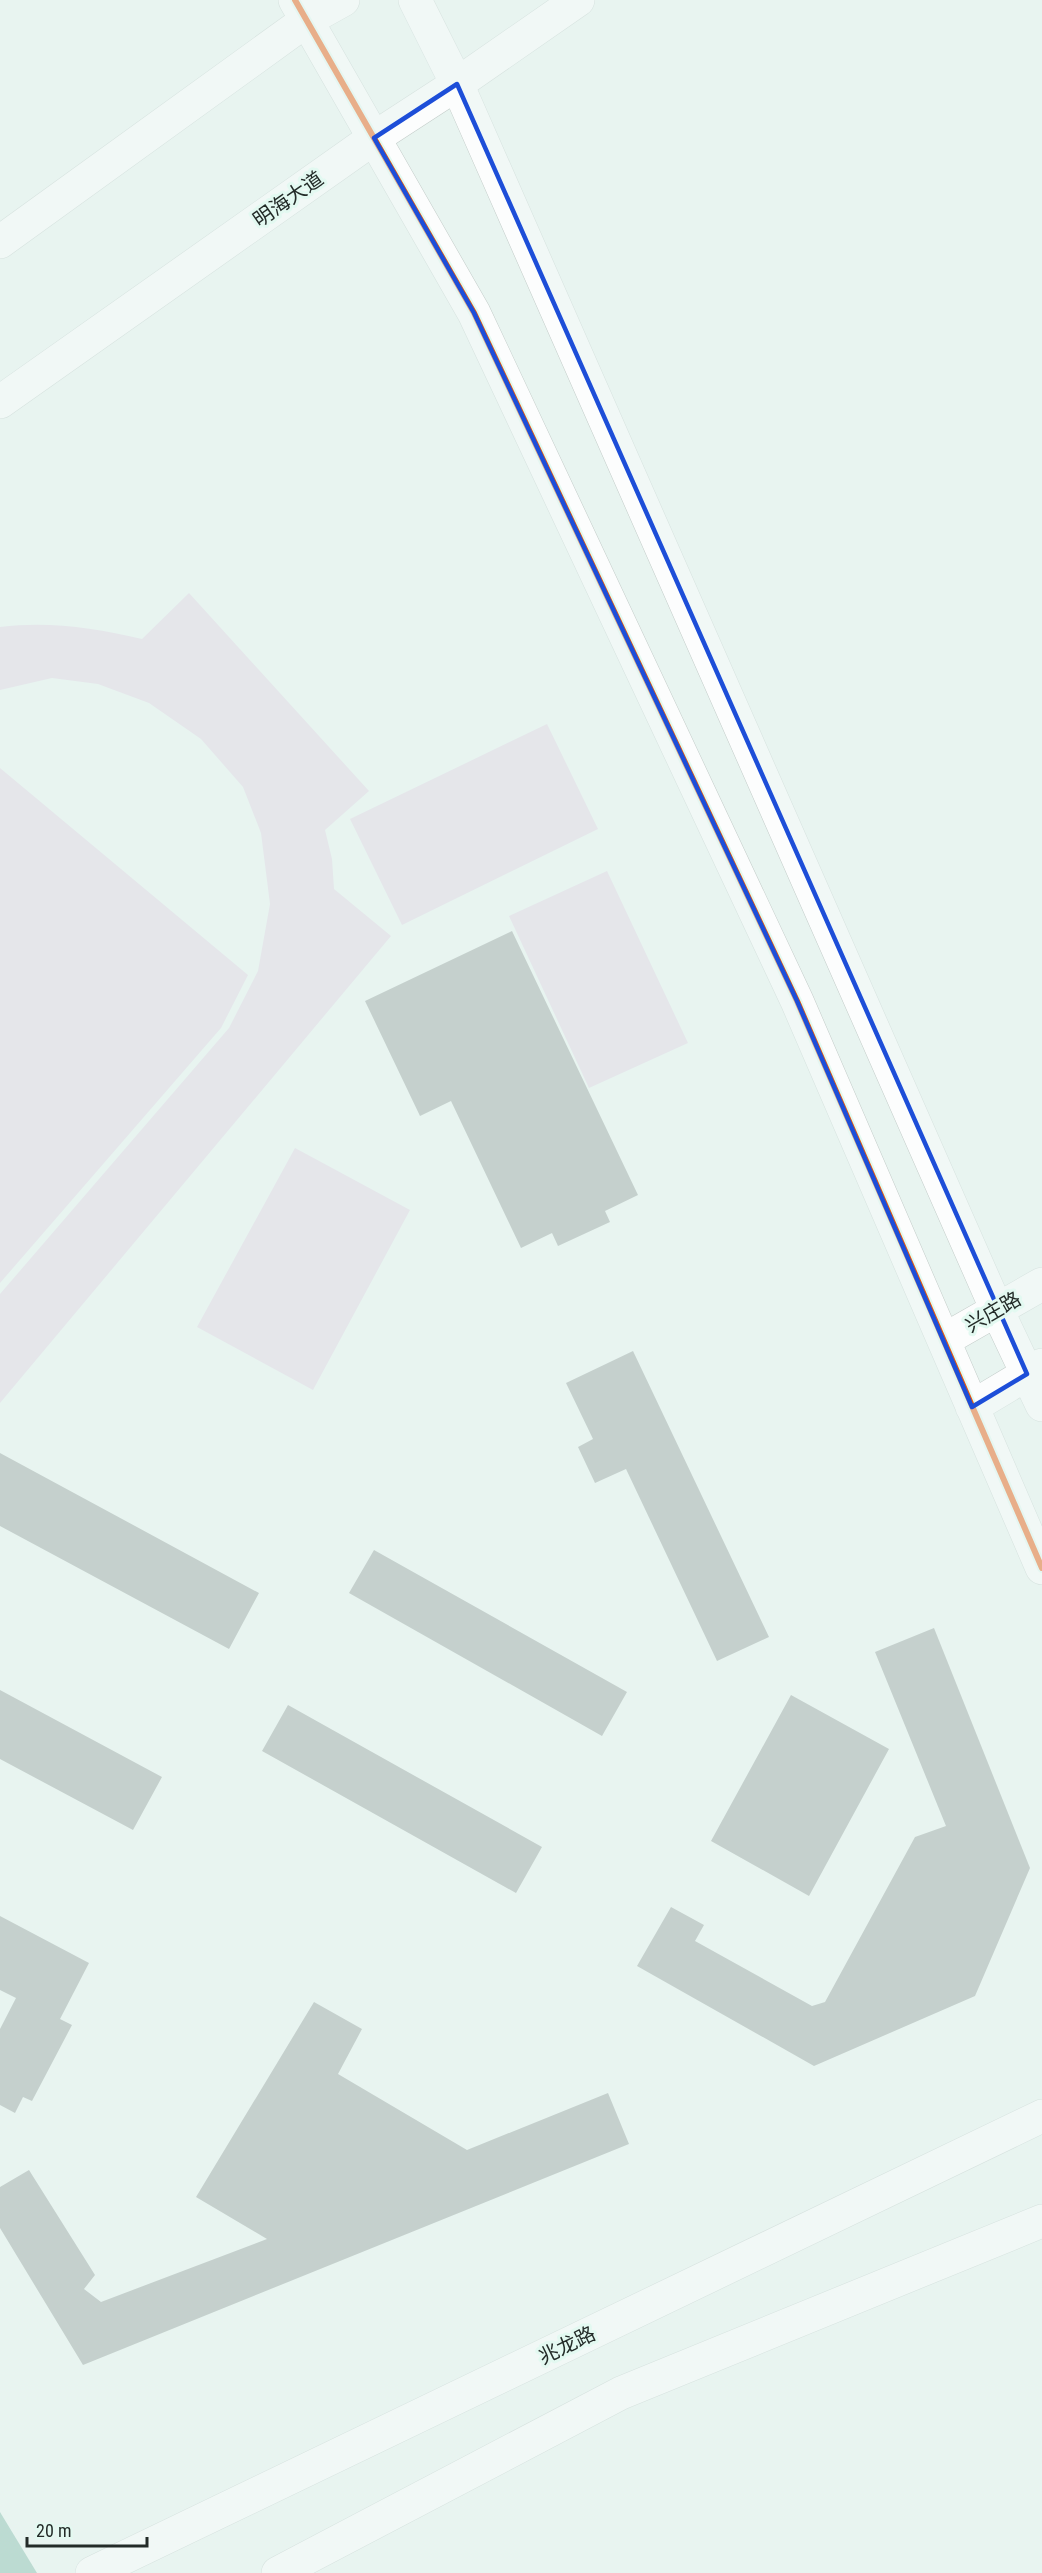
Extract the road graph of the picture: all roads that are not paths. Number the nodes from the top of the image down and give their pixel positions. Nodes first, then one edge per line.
1 (343, 0) edge
2 (415, 0) edge
3 (578, 0) edge
4 (301, 10) edge
5 (457, 84) junction
6 (374, 138) junction
7 (0, 242) edge
8 (0, 402) edge
9 (1042, 1284) edge
10 (997, 1310) junction
11 (944, 1340) junction
12 (1035, 1369) edge
13 (1042, 1406) edge
14 (972, 1407) junction
15 (1042, 1568) edge
16 (1042, 2116) edge
17 (1042, 2221) edge
18 (92, 2573) edge
19 (278, 2573) edge

1 - 4 street
2 - 5 street
3 - 5 street, 明海大道
4 - 6 street
4 - 7 street
5 - 6 street, 明海大道
5 - 10 street
6 - 8 street, 明海大道
6 - 11 street
9 - 10 street, 兴庄路
10 - 11 street, 兴庄路
10 - 12 street
11 - 14 street
12 - 13 street
12 - 14 street
14 - 15 street
16 - 18 street, 兆龙路
17 - 19 street

